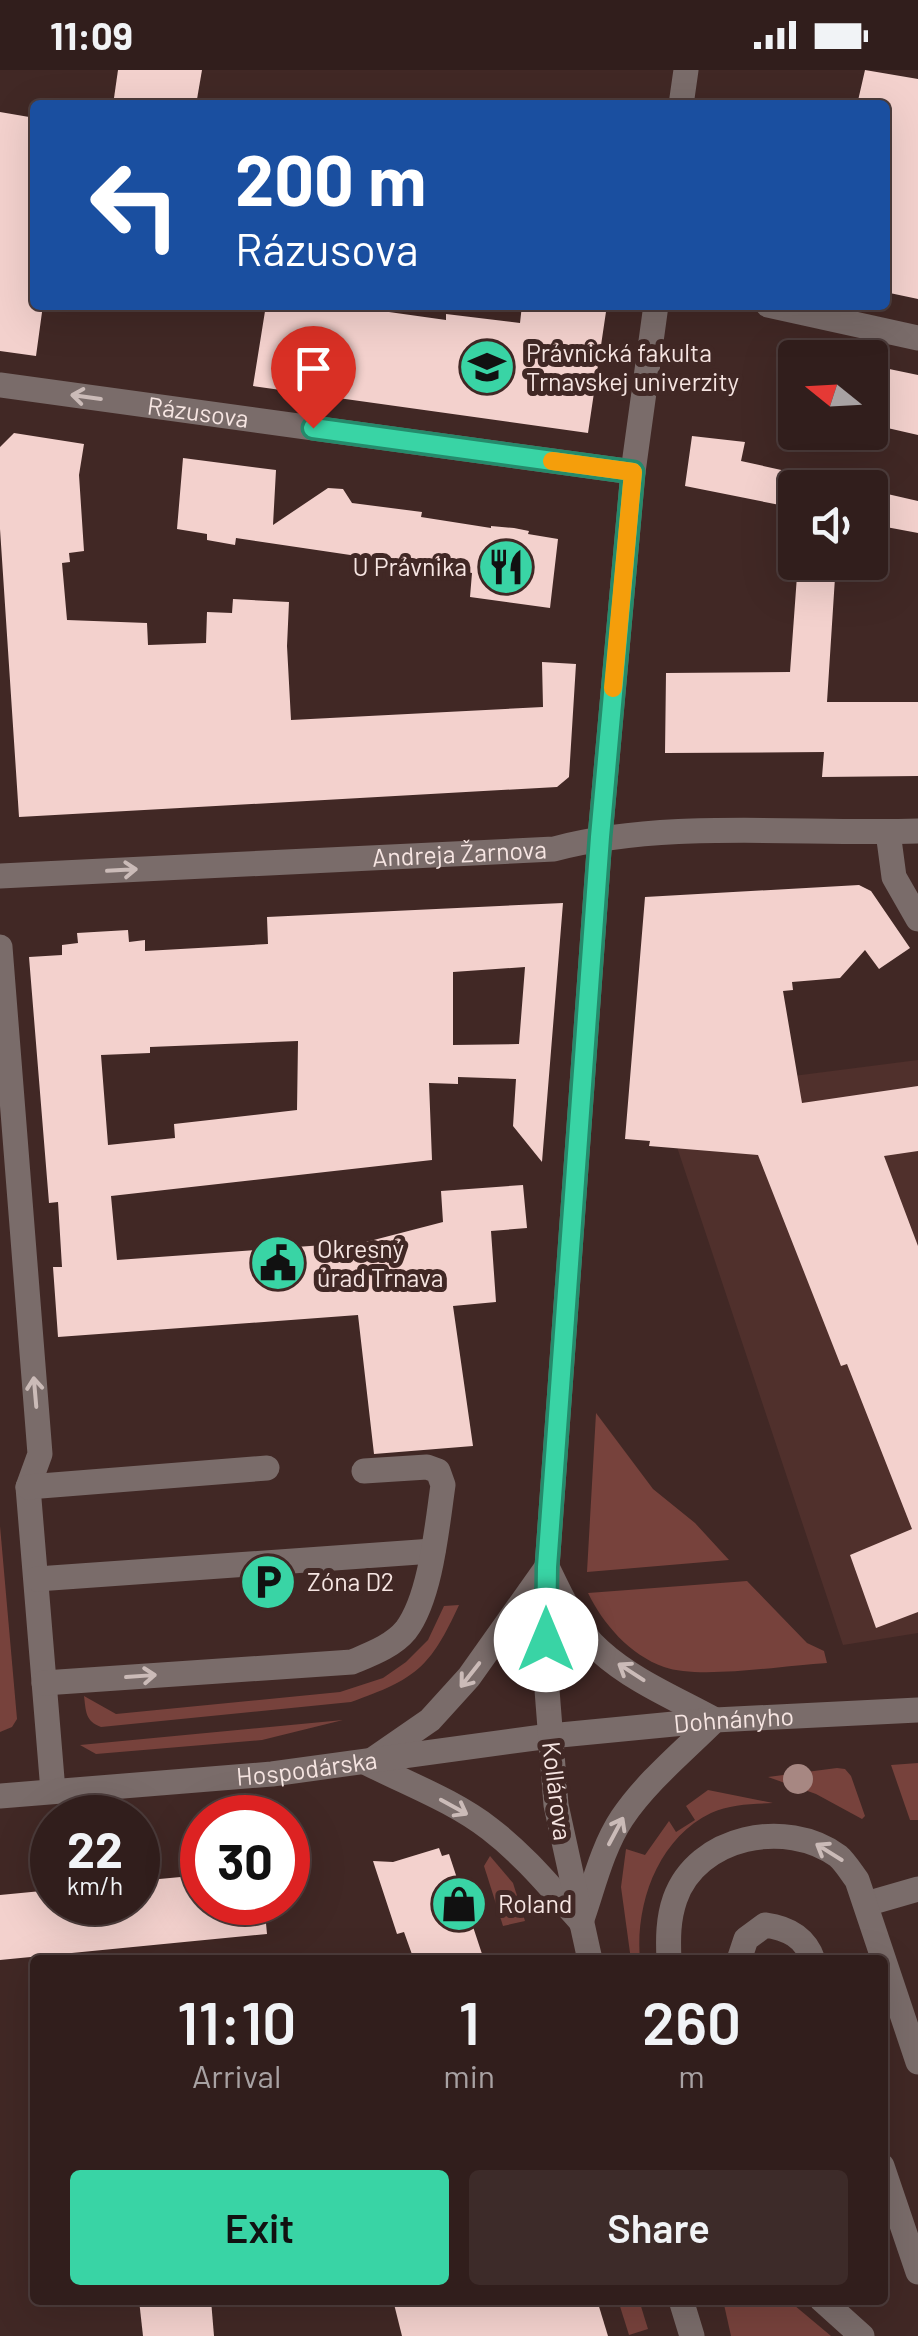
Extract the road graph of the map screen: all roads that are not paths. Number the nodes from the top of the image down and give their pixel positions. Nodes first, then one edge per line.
1 (686, 70) edge
2 (682, 100) edge
3 (655, 310) edge
4 (791, 310) edge
5 (918, 338) edge
6 (0, 385) edge
7 (633, 472) junction
8 (918, 831) edge
9 (888, 832) junction
10 (600, 837) junction
11 (0, 876) edge
12 (918, 920) edge
13 (0, 947) edge
14 (267, 1468) dead end
15 (364, 1471) dead end
16 (28, 1487) junction
17 (433, 1551) junction
18 (547, 1567) junction
19 (37, 1579) junction
20 (44, 1683) junction
21 (918, 1710) edge
22 (716, 1720) junction
23 (550, 1736) junction
24 (367, 1764) junction
25 (53, 1791) junction
26 (0, 1796) edge
27 (918, 1889) edge
28 (866, 1904) junction
29 (581, 1922) junction
30 (589, 1955) edge
31 (669, 1955) edge
32 (741, 1955) edge
33 (811, 1955) edge
34 (883, 1955) edge
35 (888, 1971) edge
36 (918, 2062) edge
37 (888, 2184) edge
38 (918, 2272) edge
39 (683, 2305) edge
40 (829, 2305) edge
41 (850, 2320) edge
42 (692, 2336) edge

1 - 2 street
3 - 7 street, Kollárova
4 - 5 street
7 -> 6 street, Rázusova
7 - 10 street, Kollárova
8 - 9 street, Andreja Žarnova
9 - 10 street, Andreja Žarnova
9 - 12 street
11 -> 10 street, Andreja Žarnova
10 - 18 street, Kollárova
16 -> 13 street
14 - 16 street
15 - 17 street
16 - 19 street
17 - 19 street
20 -> 17 street
22 -> 18 street
18 - 23 street, Kollárova
18 -> 24 street
19 - 20 street
20 - 25 street
21 - 22 street, Dohnányho
22 - 23 street, Dohnányho
29 -> 22 street
23 - 24 street, Hospodárska
23 - 29 street, Kollárova
24 - 25 street, Hospodárska
24 -> 29 street
25 - 26 street, Hospodárska
27 - 28 street
28 -> 31 street
28 - 34 street
29 - 30 street, Kollárova
32 - 33 street
35 - 36 street
37 - 38 street
39 - 42 street
40 - 41 street

